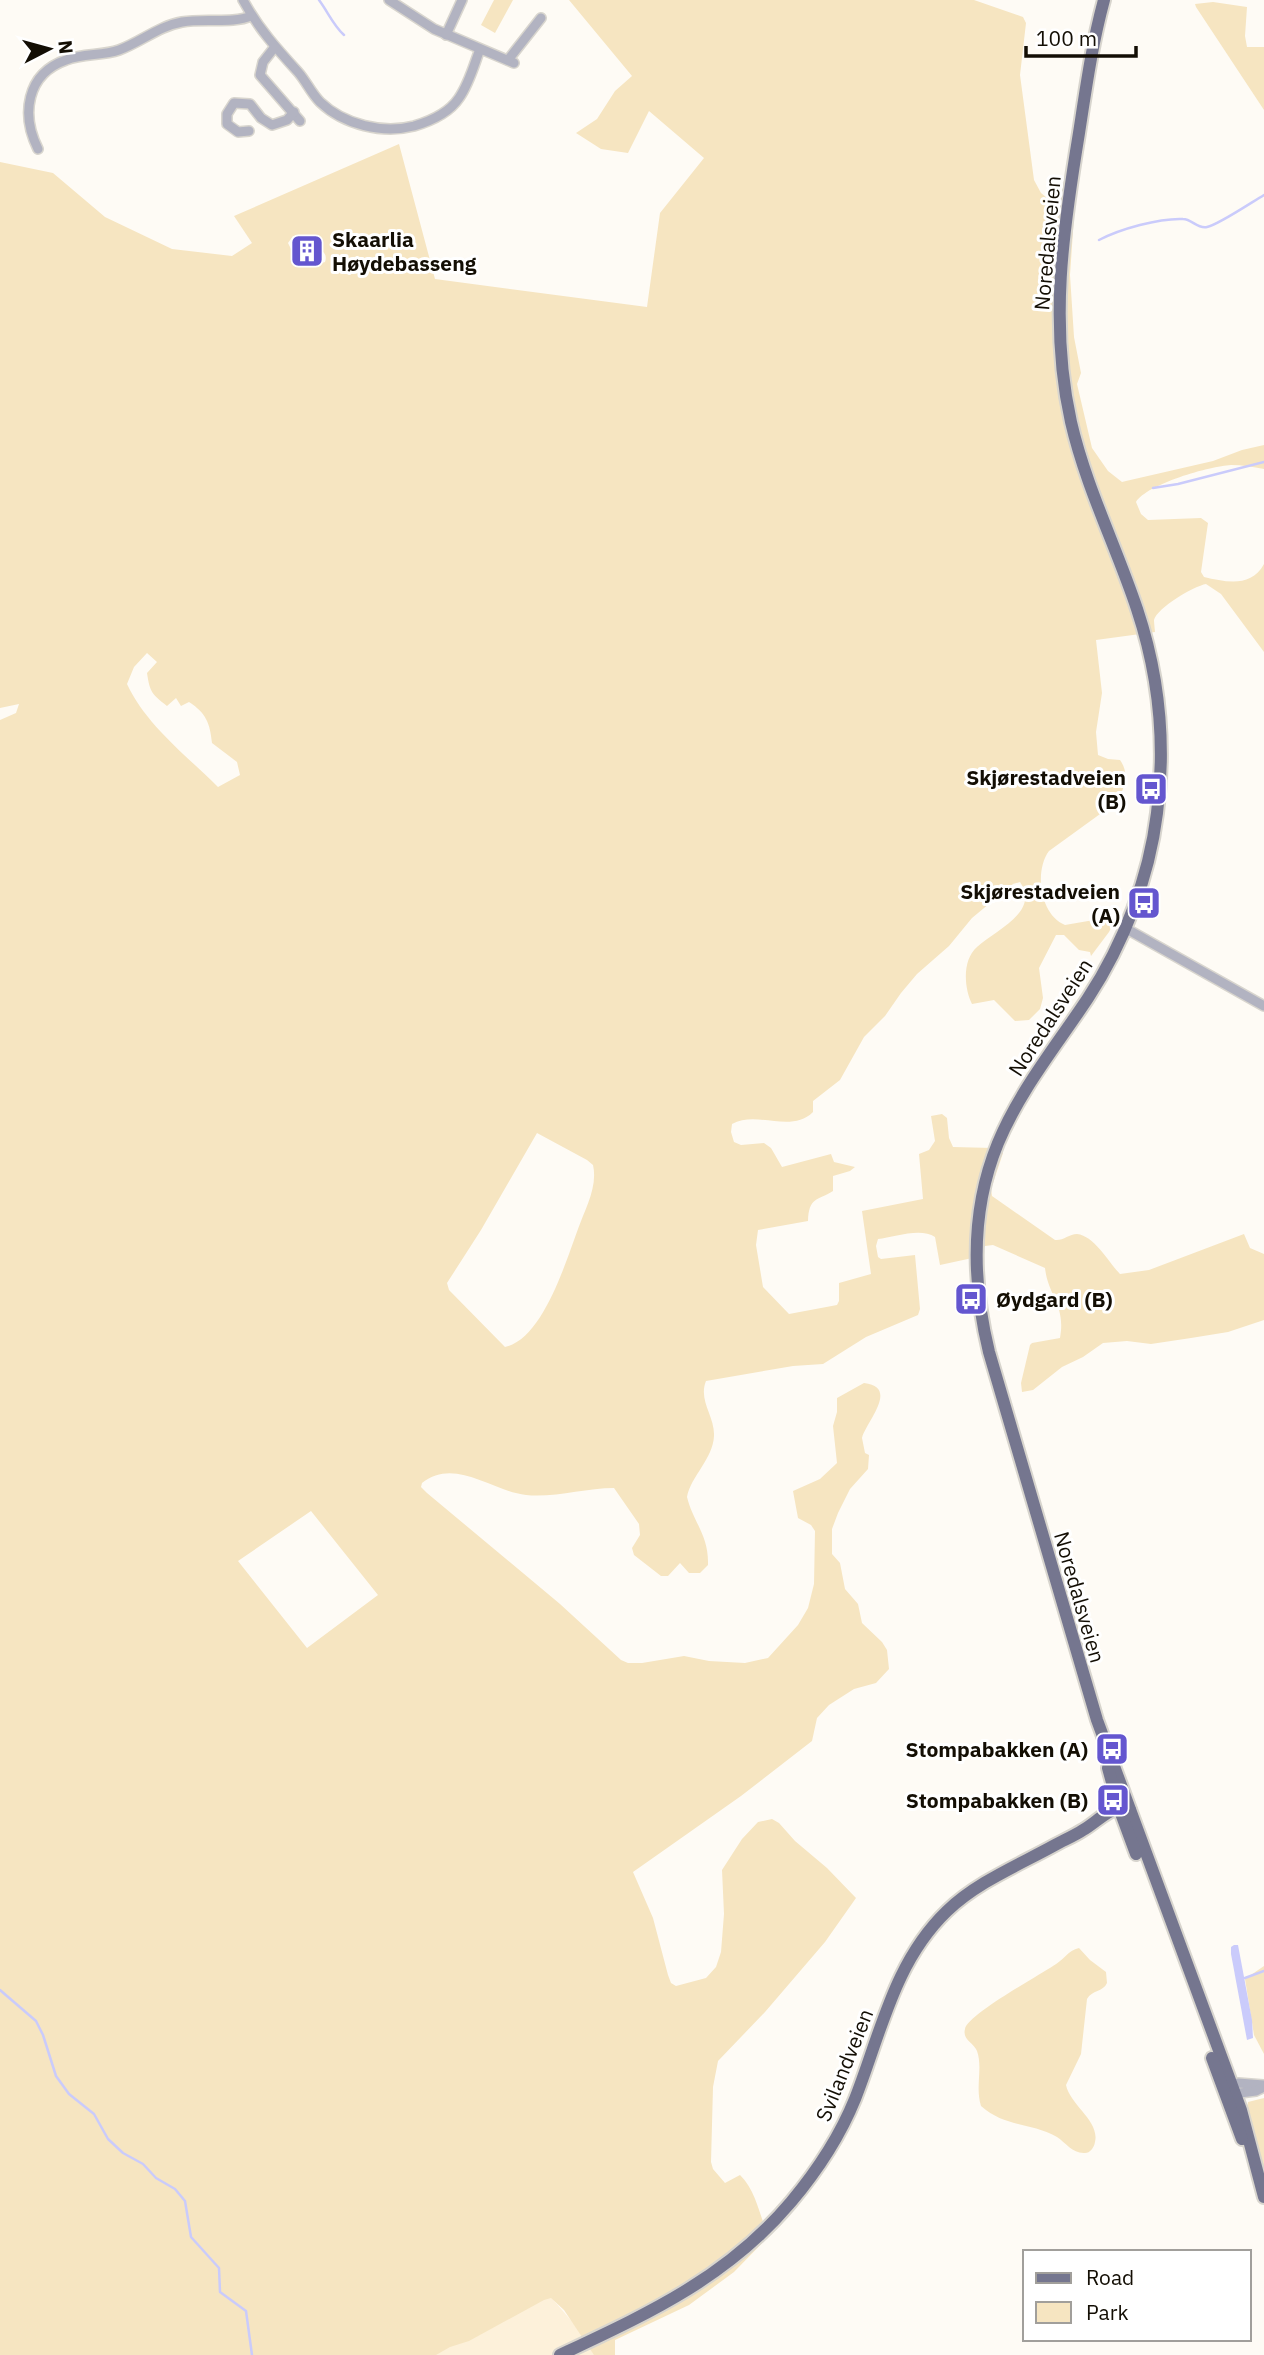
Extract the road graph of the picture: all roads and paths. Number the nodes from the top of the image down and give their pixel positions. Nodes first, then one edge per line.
1 (243, 0) edge
2 (462, 0) edge
3 (1104, 0) edge
4 (394, 2) edge
5 (251, 16) junction
6 (541, 18) dead end
7 (446, 35) junction
8 (274, 48) junction
9 (480, 49) junction
10 (249, 131) dead end
11 (38, 149) dead end
12 (1125, 928) junction
13 (1264, 1006) edge
14 (1124, 1812) junction
15 (1264, 2086) edge
16 (1230, 2090) junction
17 (1264, 2197) edge
18 (560, 2355) edge

1 - 5 street
2 - 7 street
3 - 12 main road, Noredalsveien
4 - 7 street
5 - 8 street
5 - 11 street
6 - 9 street
7 - 9 street
8 - 9 street
8 - 10 street
12 - 13 street
12 - 14 main road, Noredalsveien
14 - 16 main road, Noredalsveien
14 - 18 main road, Svilandveien
15 - 16 street
16 - 17 main road, Noredalsveien

